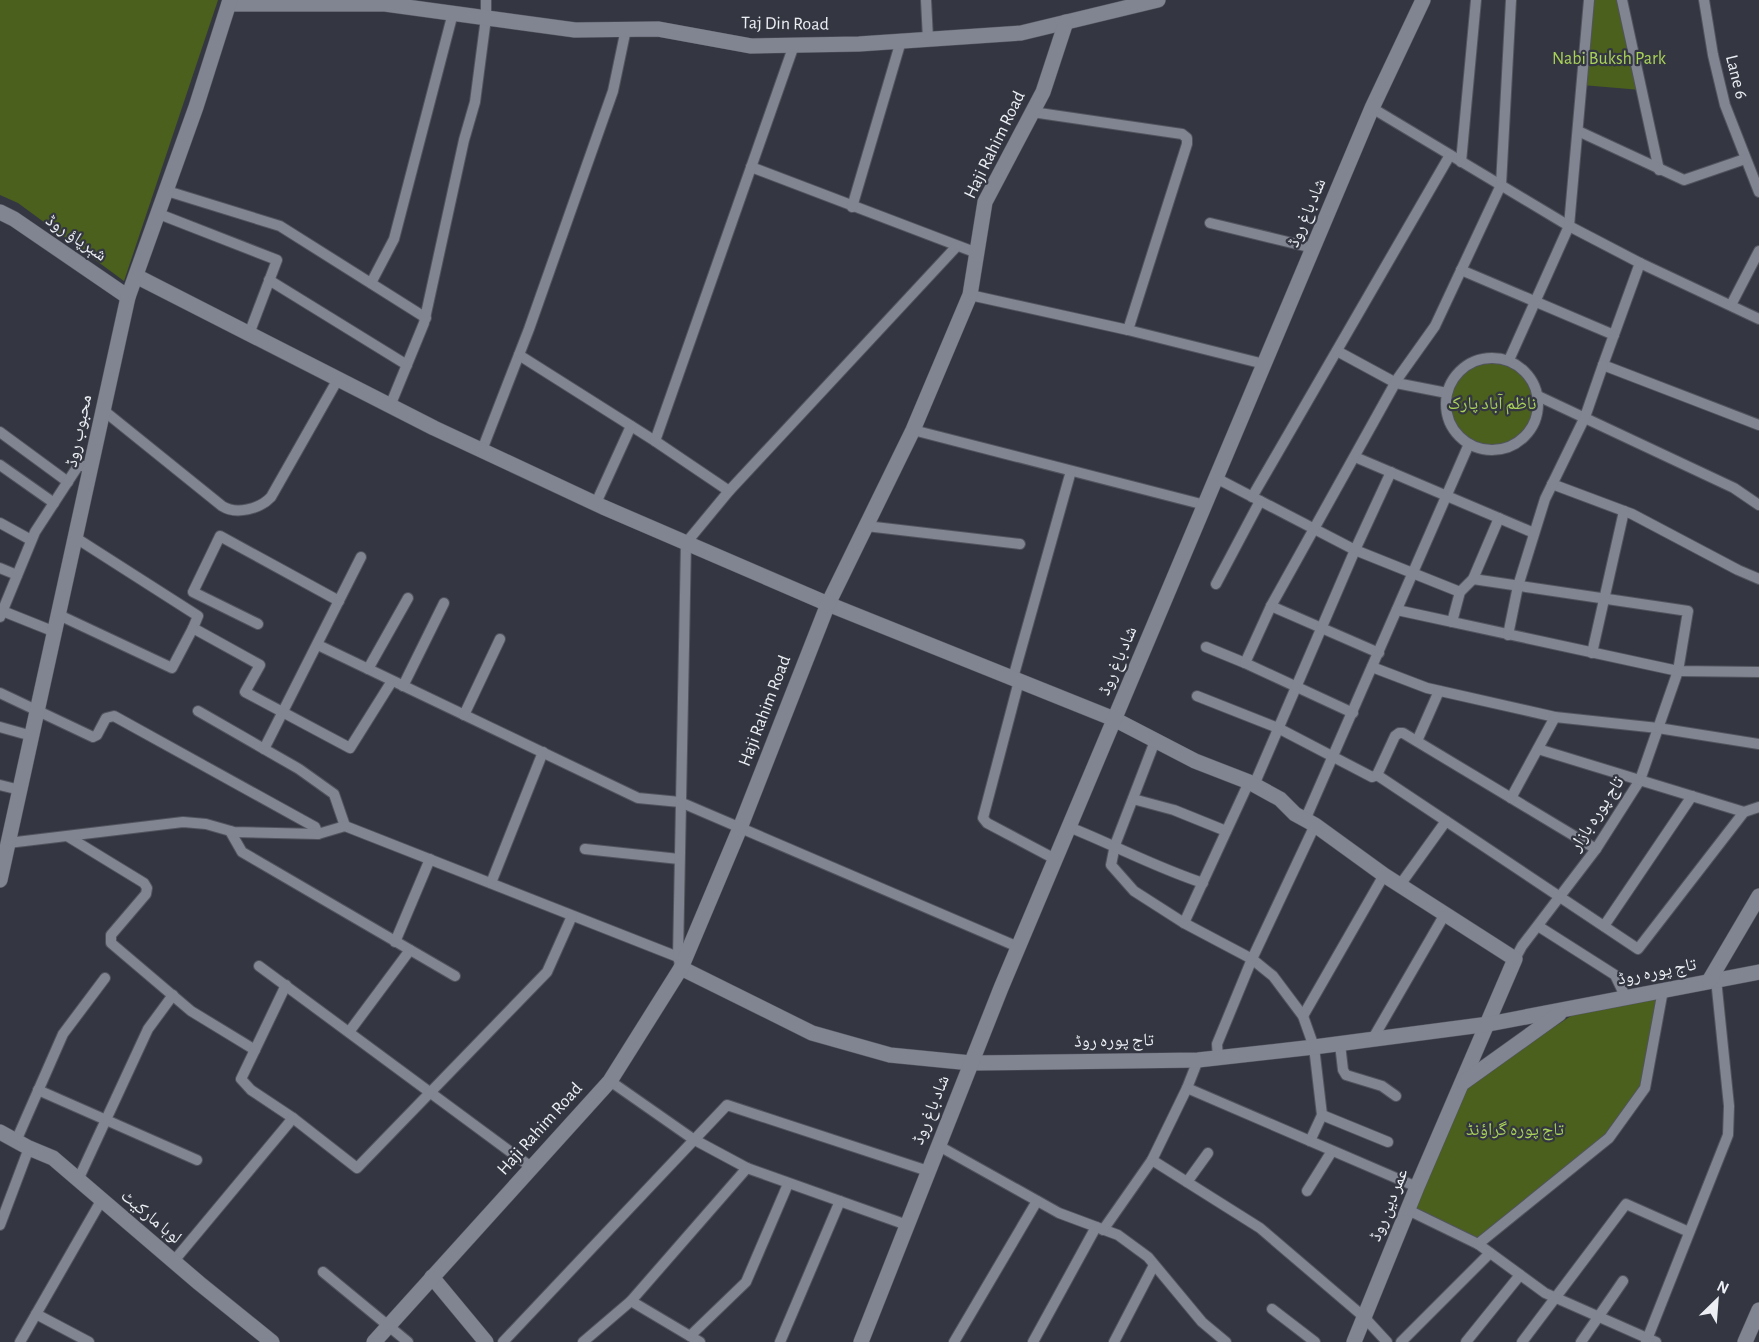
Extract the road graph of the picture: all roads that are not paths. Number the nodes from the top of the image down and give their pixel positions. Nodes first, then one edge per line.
1 (486, 0) edge
2 (926, 0) edge
3 (1158, 0) edge
4 (1423, 0) edge
5 (1476, 0) edge
6 (1511, 0) edge
7 (1588, 0) edge
8 (1622, 0) edge
9 (1704, 0) edge
10 (230, 2) edge
11 (453, 13) junction
12 (486, 18) junction
13 (1066, 22) junction
14 (627, 29) junction
15 (928, 39) junction
16 (901, 41) junction
17 (794, 45) junction
18 (1372, 108) junction
19 (1032, 112) junction
20 (1578, 130) junction
21 (1450, 155) junction
22 (1745, 159) junction
23 (1461, 162) junction
24 (751, 167) junction
25 (1659, 170) junction
26 (1501, 185) junction
27 (167, 191) junction
28 (1759, 192) edge
29 (852, 207) junction
30 (0, 212) edge
31 (159, 214) junction
32 (1210, 223) dead end
33 (1569, 226) junction
34 (957, 246) junction
35 (1313, 248) junction
36 (1759, 251) edge
37 (977, 254) junction
38 (1640, 263) junction
39 (1461, 270) junction
40 (136, 276) junction
41 (269, 280) junction
42 (370, 283) junction
43 (970, 295) junction
44 (128, 297) junction
45 (1535, 301) junction
46 (1731, 305) junction
47 (426, 318) junction
48 (1759, 319) edge
49 (1128, 330) junction
50 (249, 334) junction
51 (1614, 335) junction
52 (1337, 351) junction
53 (519, 355) junction
54 (1509, 360) junction
55 (1264, 364) junction
56 (407, 365) junction
57 (1603, 365) junction
58 (338, 379) junction
59 (1395, 383) junction
60 (1447, 393) junction
61 (1538, 396) junction
62 (390, 406) junction
63 (103, 410) junction
64 (1585, 417) junction
65 (1759, 425) edge
66 (631, 426) junction
67 (914, 430) junction
68 (0, 432) edge
69 (655, 441) junction
70 (1469, 444) junction
71 (482, 450) junction
72 (1355, 457) junction
73 (0, 465) edge
74 (92, 466) junction
75 (1071, 471) junction
76 (1391, 472) junction
77 (1216, 478) junction
78 (68, 482) junction
79 (1552, 484) junction
80 (729, 491) junction
81 (1448, 496) junction
82 (1256, 499) junction
83 (54, 503) junction
84 (596, 503) junction
85 (1205, 505) junction
86 (1759, 505) edge
87 (1624, 511) junction
88 (1499, 518) junction
89 (0, 523) edge
90 (866, 526) junction
91 (1314, 530) junction
92 (1534, 533) junction
93 (76, 538) junction
94 (31, 540) junction
95 (686, 543) junction
96 (1020, 544) dead end
97 (1355, 550) junction
98 (361, 557) dead end
99 (0, 568) edge
100 (17, 575) junction
101 (1413, 575) junction
102 (1473, 579) junction
103 (1759, 579) edge
104 (1216, 584) dead end
105 (1518, 586) junction
106 (1460, 592) junction
107 (408, 598) dead end
108 (1604, 599) junction
109 (339, 601) junction
110 (444, 603) dead end
111 (828, 604) junction
112 (1271, 606) junction
113 (1397, 610) junction
114 (1, 613) edge
115 (59, 615) junction
116 (1452, 622) junction
117 (258, 624) dead end
118 (193, 628) junction
119 (1321, 629) junction
120 (55, 633) junction
121 (1508, 634) junction
122 (500, 639) dead end
123 (318, 645) junction
124 (1206, 647) dead end
125 (1592, 653) junction
126 (1379, 654) junction
127 (1245, 663) junction
128 (1372, 667) junction
129 (368, 669) junction
130 (1678, 671) junction
131 (1759, 672) edge
132 (1016, 680) junction
133 (398, 683) junction
134 (1296, 686) junction
135 (1439, 691) junction
136 (0, 693) edge
137 (1197, 696) dead end
138 (38, 710) junction
139 (198, 711) dead end
140 (284, 711) junction
141 (1353, 712) junction
142 (464, 715) junction
143 (1555, 717) junction
144 (1114, 719) junction
145 (0, 727) edge
146 (1278, 728) junction
147 (1658, 728) junction
148 (32, 736) junction
149 (1155, 741) junction
150 (1417, 741) junction
151 (1759, 744) edge
152 (1538, 748) junction
153 (264, 749) junction
154 (543, 752) junction
155 (1334, 758) junction
156 (1377, 775) junction
157 (1640, 780) junction
158 (1252, 783) junction
159 (0, 784) edge
160 (20, 790) junction
161 (1692, 796) junction
162 (1512, 798) junction
163 (1133, 799) junction
164 (680, 802) junction
165 (1759, 807) edge
166 (1744, 812) junction
167 (1446, 821) junction
168 (1310, 822) junction
169 (345, 826) junction
170 (1069, 827) junction
171 (740, 828) junction
172 (230, 831) junction
173 (1226, 831) junction
174 (318, 834) junction
175 (67, 836) junction
176 (8, 843) junction
177 (1115, 845) junction
178 (585, 849) dead end
179 (1596, 849) junction
180 (430, 859) junction
181 (679, 859) junction
182 (1055, 859) junction
183 (1384, 875) junction
184 (0, 880) edge
185 (1203, 883) junction
186 (491, 884) junction
187 (1400, 885) junction
188 (1759, 896) edge
189 (1560, 897) junction
190 (1445, 914) junction
191 (572, 916) junction
192 (1184, 923) junction
193 (1538, 926) junction
194 (1604, 926) junction
195 (395, 942) junction
196 (1018, 947) junction
197 (410, 950) junction
198 (1252, 959) junction
199 (1515, 959) junction
200 (680, 962) junction
201 (259, 966) dead end
202 (1759, 972) edge
203 (455, 976) dead end
204 (105, 978) dead end
205 (1713, 980) junction
206 (285, 985) junction
207 (1663, 990) junction
208 (173, 995) junction
209 (1626, 998) junction
210 (1563, 1011) junction
211 (1303, 1016) junction
212 (1489, 1024) junction
213 (349, 1032) junction
214 (1372, 1040) junction
215 (1340, 1044) junction
216 (1314, 1047) junction
217 (255, 1050) junction
218 (1218, 1058) junction
219 (1198, 1060) junction
220 (972, 1063) junction
221 (610, 1081) junction
222 (1462, 1084) junction
223 (1186, 1088) junction
224 (38, 1090) junction
225 (430, 1092) junction
226 (1396, 1096) dead end
227 (1322, 1114) junction
228 (293, 1118) junction
229 (106, 1119) junction
230 (693, 1139) junction
231 (11, 1141) edge
232 (1310, 1142) junction
233 (1388, 1142) dead end
234 (939, 1146) junction
235 (1332, 1150) junction
236 (1208, 1153) dead end
237 (197, 1160) dead end
238 (1152, 1160) junction
239 (531, 1167) junction
240 (747, 1168) junction
241 (928, 1171) junction
242 (78, 1180) junction
243 (1187, 1182) junction
244 (788, 1184) junction
245 (1417, 1187) junction
246 (1307, 1191) dead end
247 (101, 1201) junction
248 (1038, 1201) junction
249 (840, 1202) junction
250 (1408, 1210) junction
251 (0, 1225) edge
252 (907, 1225) junction
253 (1100, 1229) junction
254 (1689, 1232) junction
255 (1478, 1244) junction
256 (1490, 1253) junction
257 (173, 1262) junction
258 (1154, 1265) junction
259 (323, 1272) dead end
260 (1520, 1275) junction
261 (432, 1277) junction
262 (1623, 1281) dead end
263 (1556, 1298) junction
264 (631, 1301) junction
265 (1272, 1309) dead end
266 (1759, 1310) edge
267 (36, 1314) junction
268 (1364, 1317) junction
269 (1598, 1317) junction
270 (388, 1327) junction
271 (1214, 1338) edge
272 (695, 1339) edge
273 (1649, 1341) edge
274 (20, 1342) edge
275 (89, 1342) edge
276 (272, 1342) edge
277 (374, 1342) edge
278 (408, 1342) edge
279 (486, 1342) edge
280 (504, 1342) edge
281 (583, 1342) edge
282 (780, 1342) edge
283 (861, 1342) edge
284 (954, 1342) edge
285 (1033, 1342) edge
286 (1114, 1342) edge
287 (1226, 1342) edge
288 (1315, 1342) edge
289 (1354, 1342) edge
290 (1387, 1342) edge
291 (1401, 1342) edge
292 (1466, 1342) edge
293 (1522, 1342) edge
294 (1581, 1342) edge
295 (1746, 1342) edge

1 - 12 street
2 - 15 street
3 - 13 main road, Taj Din Road
4 - 18 main road, شاد باغ روڈ
5 - 23 street
6 - 26 street
7 - 20 street
8 - 25 street
9 - 22 street, Lane 6
10 - 11 main road, Taj Din Road
10 - 27 main road, محبوب روڈ
11 - 12 main road, Taj Din Road
11 - 42 street
12 - 14 main road, Taj Din Road
12 - 47 street
13 - 15 main road, Taj Din Road
13 - 19 main road, Haji Rahim Road
14 - 17 main road, Taj Din Road
14 - 53 street
15 - 16 main road, Taj Din Road
16 - 17 main road, Taj Din Road
16 - 29 street
17 - 24 street
18 - 21 street
18 - 35 main road, شاد باغ روڈ
19 - 37 main road, Haji Rahim Road
19 - 49 street
20 - 25 street
20 - 33 street
21 - 23 street
21 - 52 street
22 - 25 street
22 - 28 street, Lane 6
23 - 26 street
24 - 29 street
24 - 69 street
26 - 33 street
26 - 39 street
27 - 31 main road, محبوب روڈ
27 - 42 street
29 - 34 street
30 - 44 main road, شېرپاؤ روڈ
31 - 40 main road, محبوب روڈ
31 - 41 street
32 - 35 street
33 - 38 street
33 - 45 street
34 - 37 street
34 - 80 street
35 - 55 main road, شاد باغ روڈ
36 - 46 street
37 - 43 main road, Haji Rahim Road
38 - 46 street
38 - 51 street
39 - 45 street
39 - 59 street
40 - 44 main road, محبوب روڈ
40 - 50 main road
41 - 50 street
41 - 56 street
42 - 47 street
43 - 49 street
43 - 67 main road, Haji Rahim Road
44 - 63 main road, محبوب روڈ
45 - 51 street
45 - 54 street
46 - 48 street
47 - 56 street
49 - 55 street
50 - 58 main road
51 - 57 street
52 - 59 street
52 - 82 street
53 - 66 street
53 - 71 street
54 - 60 street
54 - 61 street
55 - 77 main road, شاد باغ روڈ
56 - 62 street
57 - 64 street
57 - 65 street
58 - 62 main road
58 - 63 street
59 - 60 street
59 - 72 street
60 - 70 street
61 - 64 street
61 - 70 street
62 - 71 main road
63 - 74 main road, محبوب روڈ
64 - 79 street
64 - 86 street
66 - 69 street
66 - 84 street
67 - 75 street
67 - 90 main road, Haji Rahim Road
68 - 78 street
69 - 80 street
70 - 81 street
71 - 84 main road
72 - 76 street
72 - 91 street
73 - 83 street
74 - 78 street
74 - 93 main road, محبوب روڈ
75 - 85 street
75 - 132 street
76 - 81 street
76 - 97 street
77 - 82 street
77 - 85 main road, شاد باغ روڈ
78 - 83 street
79 - 87 street
79 - 92 street
80 - 95 street
81 - 88 street
81 - 101 street
82 - 91 street
82 - 104 street
83 - 94 street
84 - 95 main road
85 - 144 main road, شاد باغ روڈ
87 - 103 street
87 - 108 street
88 - 92 street
88 - 102 street
89 - 94 street
90 - 96 street
90 - 111 main road, Haji Rahim Road
91 - 97 street
91 - 112 street
92 - 105 street
93 - 115 main road, محبوب روڈ
93 - 118 street
94 - 100 street
95 - 111 main road
95 - 164 street
97 - 101 street
97 - 119 street
98 - 109 street
99 - 100 street
100 - 114 street
101 - 106 street
101 - 113 street
102 - 105 street
102 - 106 street
105 - 108 street
105 - 121 street
106 - 116 street
107 - 129 street
108 - 125 street
108 - 130 street, تاج پورہ بازار
109 - 117 street
109 - 123 street
110 - 133 street
111 - 132 main road
111 - 171 main road, Haji Rahim Road
112 - 119 street
112 - 127 street
113 - 116 street
113 - 126 street
114 - 120 street
115 - 118 street
115 - 120 main road, محبوب روڈ
116 - 121 street
118 - 140 street
119 - 126 street
119 - 134 street
120 - 138 main road, محبوب روڈ
121 - 125 street
122 - 142 street
123 - 129 street
123 - 140 street
124 - 127 street
125 - 130 street
126 - 128 street
127 - 134 street
128 - 135 street
128 - 141 street
129 - 133 street
130 - 131 street
130 - 147 street, تاج پورہ بازار
132 - 144 main road
132 - 182 street
133 - 140 street
133 - 142 street
134 - 141 street
134 - 146 street
135 - 143 street
135 - 150 street
136 - 138 street
137 - 146 street
138 - 148 main road, محبوب روڈ
138 - 174 street
139 - 153 street
140 - 153 street
141 - 155 street
142 - 154 street
143 - 147 street
143 - 152 street
144 - 149 main road
144 - 170 main road, شاد باغ روڈ
145 - 148 street
146 - 155 street
146 - 158 street
147 - 151 street
147 - 157 street, تاج پورہ بازار
148 - 160 main road, محبوب روڈ
149 - 158 main road
149 - 163 street
150 - 156 street
150 - 162 street
152 - 157 street
152 - 162 street
153 - 169 street
154 - 164 street
154 - 186 street
155 - 156 street
155 - 168 street
156 - 167 street
157 - 161 street
157 - 179 street, تاج پورہ بازار
158 - 168 main road
158 - 173 street
159 - 160 street
160 - 176 main road, محبوب روڈ
161 - 166 street
161 - 194 street
162 - 179 street
163 - 173 street
163 - 177 street
164 - 171 street
164 - 181 street
165 - 166 street
166 - 194 street
167 - 187 street
167 - 189 street
168 - 183 main road
168 - 198 street
169 - 174 street
169 - 180 street
170 - 177 street
170 - 182 main road, شاد باغ روڈ
171 - 196 street
171 - 200 main road, Haji Rahim Road
172 - 174 street
172 - 175 street
172 - 195 street
173 - 185 street
175 - 176 street
175 - 208 street
176 - 184 main road, محبوب روڈ
177 - 185 street
177 - 192 street
178 - 181 street
179 - 189 street, تاج پورہ بازار
180 - 186 street
180 - 195 street
181 - 200 street
182 - 196 main road, شاد باغ روڈ
183 - 187 main road
183 - 211 street
185 - 192 street
186 - 191 street
187 - 190 main road
188 - 205 main road
189 - 193 street, تاج پورہ بازار
189 - 194 street
190 - 199 main road
190 - 214 street
191 - 200 street
191 - 225 street
192 - 198 street
193 - 199 street, تاج پورہ بازار
193 - 209 street
195 - 197 street
196 - 220 main road, شاد باغ روڈ
197 - 203 street
197 - 213 street
198 - 211 street
198 - 218 street
199 - 212 main road, عمر دین روڈ
200 - 220 main road, تاج پورہ روڈ
200 - 221 main road, Haji Rahim Road
201 - 206 street
202 - 205 main road, تاج پورہ روڈ
204 - 224 street
205 - 207 main road, تاج پورہ روڈ
205 - 254 street
206 - 213 street
206 - 217 street
207 - 209 main road, تاج پورہ روڈ
207 - 255 street
208 - 217 street
208 - 229 street
209 - 210 main road, تاج پورہ روڈ
210 - 212 main road, تاج پورہ روڈ
210 - 222 main road, تاج پورہ روڈ
211 - 216 street
212 - 214 main road, تاج پورہ روڈ
212 - 222 main road, عمر دین روڈ
213 - 225 street
214 - 215 main road, تاج پورہ روڈ
215 - 216 main road, تاج پورہ روڈ
215 - 226 street
216 - 218 main road, تاج پورہ روڈ
216 - 227 street
217 - 228 street
218 - 219 main road, تاج پورہ روڈ
219 - 220 main road, تاج پورہ روڈ
219 - 223 street
220 - 234 main road, شاد باغ روڈ
221 - 230 street
221 - 239 main road, Haji Rahim Road
222 - 245 main road, عمر دین روڈ
223 - 232 street
223 - 238 street
224 - 229 street
224 - 231 street
225 - 228 street
225 - 239 street
227 - 232 street
227 - 233 street
228 - 257 street
229 - 237 street
229 - 242 street
230 - 240 street
230 - 241 street
230 - 280 street
231 - 242 main road, لوہا مارکیٹ
231 - 251 street
232 - 235 street
234 - 241 main road, شاد باغ روڈ
234 - 248 street
235 - 245 street
235 - 246 street
236 - 243 street
238 - 243 street
238 - 253 street
239 - 261 main road, Haji Rahim Road
240 - 244 street
240 - 264 street
241 - 252 main road, شاد باغ روڈ
242 - 247 main road, لوہا مارکیٹ
243 - 268 street
244 - 249 street
244 - 272 street
245 - 250 main road, عمر دین روڈ
247 - 257 main road, لوہا مارکیٹ
247 - 267 street
248 - 253 street
248 - 284 street
249 - 252 street
249 - 282 street
250 - 255 street
250 - 268 main road, عمر دین روڈ
252 - 283 main road, شاد باغ روڈ
253 - 258 street
253 - 285 street
254 - 263 street
254 - 273 street
255 - 256 street
256 - 260 street
256 - 291 street
257 - 276 main road, لوہا مارکیٹ
258 - 271 street
258 - 286 street
259 - 270 street
260 - 263 street
260 - 292 street
261 - 270 main road, Haji Rahim Road
261 - 279 main road
262 - 269 street
263 - 269 street
263 - 293 street
264 - 272 street
264 - 281 street
265 - 288 street
266 - 295 main road
267 - 274 street
267 - 275 street
268 - 289 main road, عمر دین روڈ
268 - 290 street
269 - 273 street
269 - 294 street
270 - 277 main road, Haji Rahim Road
270 - 278 street
271 - 287 street

